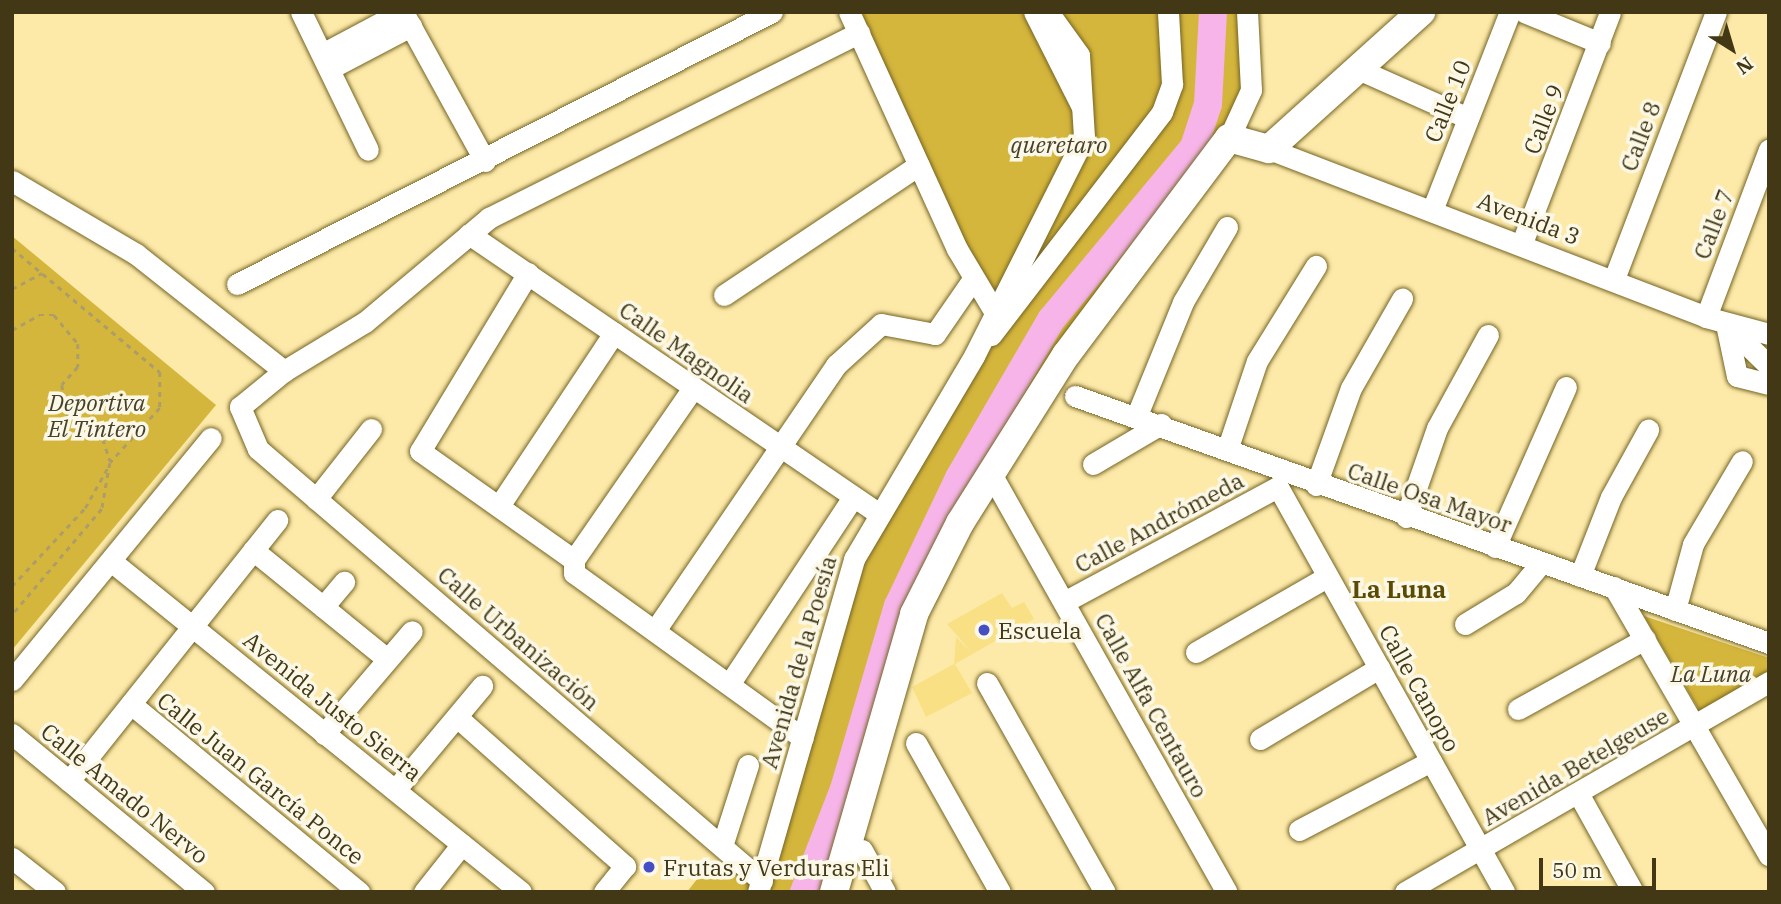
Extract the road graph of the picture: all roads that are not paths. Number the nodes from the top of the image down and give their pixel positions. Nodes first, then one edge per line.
1 (301, 12) edge
2 (772, 12) edge
3 (849, 12) edge
4 (1034, 12) edge
5 (1048, 12) edge
6 (1168, 12) edge
7 (1247, 12) edge
8 (1422, 12) edge
9 (1510, 12) edge
10 (1524, 12) edge
11 (1610, 12) edge
12 (1716, 12) edge
13 (405, 17) edge
14 (859, 33) junction
15 (1600, 43) junction
16 (325, 61) junction
17 (1358, 69) junction
18 (1085, 111) junction
19 (1468, 118) junction
20 (1229, 138) junction
21 (1269, 149) junction
22 (1769, 149) edge
23 (368, 150) dead end
24 (485, 161) junction
25 (919, 165) junction
26 (12, 181) edge
27 (1433, 208) junction
28 (1227, 227) dead end
29 (469, 234) junction
30 (1522, 243) junction
31 (1316, 266) dead end
32 (528, 273) junction
33 (973, 279) junction
34 (1614, 279) junction
35 (237, 284) dead end
36 (724, 295) dead end
37 (1402, 299) dead end
38 (998, 317) junction
39 (1716, 321) junction
40 (614, 333) junction
41 (1769, 334) edge
42 (1488, 335) dead end
43 (1769, 366) edge
44 (284, 371) junction
45 (1769, 384) edge
46 (1566, 387) dead end
47 (693, 388) junction
48 (1075, 396) dead end
49 (1137, 415) junction
50 (1161, 424) junction
51 (371, 429) dead end
52 (1648, 430) dead end
53 (211, 438) dead end
54 (777, 446) junction
55 (1227, 450) junction
56 (1742, 461) dead end
57 (1093, 464) dead end
58 (990, 472) junction
59 (1282, 480) junction
60 (1316, 485) junction
61 (853, 496) junction
62 (316, 499) junction
63 (499, 506) junction
64 (876, 512) junction
65 (1406, 517) junction
66 (277, 520) dead end
67 (1495, 547) junction
68 (253, 550) junction
69 (574, 560) junction
70 (111, 561) junction
71 (1541, 563) junction
72 (1580, 576) junction
73 (1327, 577) junction
74 (344, 582) dead end
75 (1614, 587) junction
76 (1064, 602) junction
77 (324, 607) junction
78 (1675, 610) junction
79 (1465, 624) dead end
80 (192, 627) junction
81 (656, 629) junction
82 (412, 631) dead end
83 (1766, 634) edge
84 (1645, 639) junction
85 (1196, 652) dead end
86 (387, 659) junction
87 (1379, 668) junction
88 (12, 680) edge
89 (1769, 682) edge
90 (730, 683) junction
91 (987, 683) dead end
92 (482, 687) dead end
93 (131, 704) junction
94 (1518, 709) dead end
95 (457, 717) junction
96 (1697, 726) junction
97 (12, 734) edge
98 (324, 734) junction
99 (803, 738) junction
100 (1260, 738) dead end
101 (916, 743) dead end
102 (1431, 761) junction
103 (748, 765) dead end
104 (69, 781) junction
105 (395, 790) junction
106 (1578, 793) junction
107 (1299, 830) dead end
108 (462, 844) junction
109 (722, 846) junction
110 (1480, 849) junction
111 (862, 850) dead end
112 (1769, 856) edge
113 (12, 858) edge
114 (760, 886) edge
115 (55, 892) edge
116 (204, 892) edge
117 (359, 892) edge
118 (424, 892) edge
119 (521, 892) edge
120 (604, 892) edge
121 (834, 892) edge
122 (885, 892) edge
123 (1000, 892) edge
124 (1105, 892) edge
125 (1227, 892) edge
126 (1405, 892) edge
127 (1504, 892) edge
128 (1633, 892) edge

1 - 16 street
2 - 24 street
3 - 14 street
4 - 18 street
5 - 18 street
6 - 38 street
7 - 20 street
8 - 17 main road
9 - 19 street, Calle 10
10 - 15 street
11 - 15 street, Calle 9
12 - 34 street, Calle 8
13 - 16 street
13 - 24 street
14 - 25 street
14 - 29 street
15 - 30 street, Calle 9
16 - 23 street
17 - 19 street
17 - 21 main road
18 - 38 street
19 - 27 street, Calle 10
20 - 21 main road
20 - 58 main road
21 - 27 street, Avenida 3
22 - 39 street, Calle 7
24 - 35 street
25 - 33 street
25 - 36 street
26 - 44 street
27 - 30 street, Avenida 3
28 - 49 street
29 - 32 street, Calle Magnolia
29 - 44 street
30 - 34 street, Avenida 3
31 - 55 street
32 - 40 street, Calle Magnolia
32 - 63 street
33 - 38 street
33 - 54 street
34 - 39 street, Avenida 3
37 - 60 street
38 - 64 street, Avenida de la Poesía
39 - 41 street, Avenida 3
39 - 43 street
39 - 45 street
40 - 47 street, Calle Magnolia
40 - 63 street
42 - 65 street
44 - 62 street, Calle Urbanización
46 - 67 street
47 - 54 street, Calle Magnolia
47 - 69 street
48 - 49 street, Calle Osa Mayor
49 - 50 street, Calle Osa Mayor
50 - 55 street, Calle Osa Mayor
50 - 57 street
51 - 62 street
52 - 72 street
53 - 70 street
54 - 61 street, Calle Magnolia
54 - 81 street
55 - 59 street, Calle Osa Mayor
56 - 78 street
58 - 76 street, Calle Alfa Centauro
58 - 121 main road
59 - 60 street, Calle Osa Mayor
59 - 73 street, Calle Canopo
59 - 76 street, Calle Andrómeda
60 - 65 street, Calle Osa Mayor
61 - 64 street, Calle Magnolia
61 - 90 street
62 - 109 street, Calle Urbanización
63 - 69 street
64 - 99 street, Avenida de la Poesía
65 - 67 street, Calle Osa Mayor
66 - 68 street
67 - 71 street, Calle Osa Mayor
68 - 77 street
68 - 80 street
69 - 81 street
70 - 80 street, Avenida Justo Sierra
70 - 88 street
71 - 72 street, Calle Osa Mayor
71 - 79 street
72 - 75 street, Calle Osa Mayor
73 - 85 street
73 - 87 street, Calle Canopo
74 - 77 street
75 - 78 street, Calle Osa Mayor
75 - 84 street
76 - 125 street, Calle Alfa Centauro
77 - 86 street
78 - 83 street, Calle Osa Mayor
80 - 93 street
80 - 98 street, Avenida Justo Sierra
81 - 90 street
82 - 86 street
84 - 94 street
84 - 96 street
86 - 98 street
87 - 100 street
87 - 102 street, Calle Canopo
89 - 96 street, Avenida Betelgeuse
90 - 99 street
91 - 124 street
92 - 95 street
93 - 104 street
93 - 117 street, Calle Juan García Ponce
95 - 105 street
95 - 120 street
96 - 106 street, Avenida Betelgeuse
96 - 112 street
97 - 104 street, Calle Amado Nervo
98 - 105 street, Avenida Justo Sierra
99 - 114 street, Avenida de la Poesía
101 - 123 street
102 - 107 street
102 - 110 street, Calle Canopo
103 - 109 street
104 - 116 street, Calle Amado Nervo
105 - 108 street, Avenida Justo Sierra
106 - 110 street, Avenida Betelgeuse
106 - 128 street
108 - 118 street
108 - 119 street, Avenida Justo Sierra
109 - 114 street, Calle Urbanización
110 - 126 street, Avenida Betelgeuse
110 - 127 street, Calle Canopo
111 - 122 street
113 - 115 street

